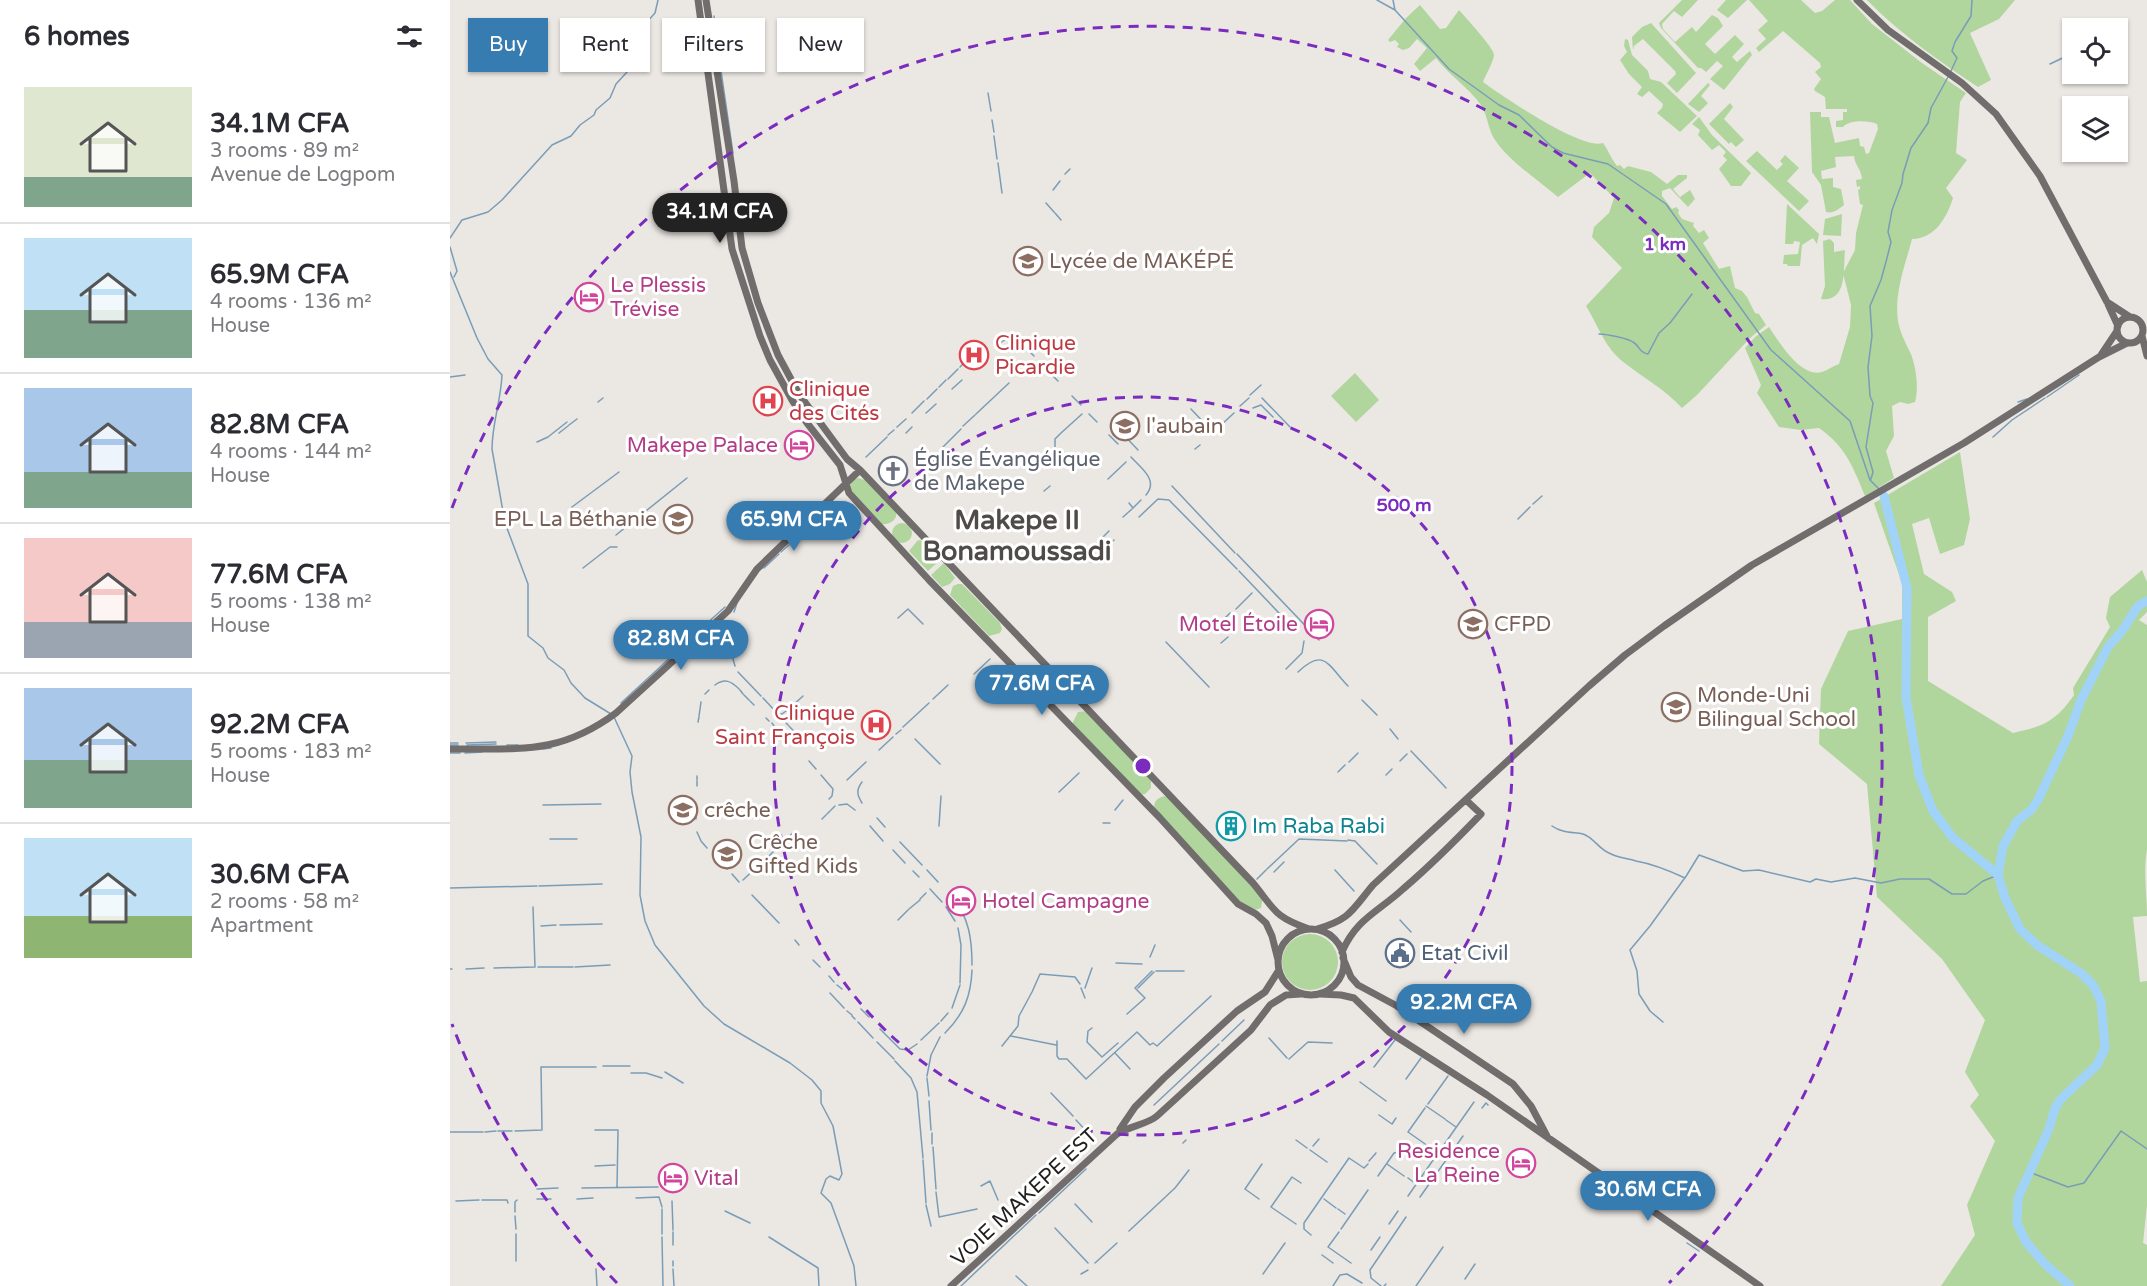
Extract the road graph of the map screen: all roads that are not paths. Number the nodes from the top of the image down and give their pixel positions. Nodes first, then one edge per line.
1 (698, 0) edge
2 (706, 0) edge
3 (1857, 0) edge
4 (2108, 302) junction
5 (2147, 315) edge
6 (2133, 317) junction
7 (2118, 328) junction
8 (2144, 332) edge
9 (2130, 343) junction
10 (2147, 356) edge
11 (2099, 357) junction
12 (860, 470) junction
13 (846, 482) junction
14 (450, 749) edge
15 (1466, 800) junction
16 (1309, 929) junction
17 (1317, 929) junction
18 (1343, 955) junction
19 (1278, 960) junction
20 (1279, 970) junction
21 (1301, 994) junction
22 (1320, 994) junction
23 (1117, 1134) junction
24 (1549, 1140) junction
25 (952, 1285) edge
26 (1760, 1286) edge

1 - 13 main road
2 - 12 main road
3 - 4 main road
4 - 6 main road
4 - 7 main road
5 - 6 main road
6 - 7 main road
6 - 8 main road
7 - 9 main road
7 - 11 main road
8 - 9 main road
8 - 10 main road
9 - 10 main road
9 - 11 main road
11 - 15 main road
12 - 13 main road
12 - 16 main road
13 - 14 main road
13 - 19 main road
15 - 17 main road
15 - 18 main road
16 - 17 main road
16 - 19 main road
17 - 18 main road
18 - 22 main road
18 - 24 main road
19 - 20 main road
20 - 21 main road
20 - 23 main road
21 - 22 main road
21 - 23 main road
22 - 24 main road
23 - 25 main road, VOIE MAKEPE EST
24 - 26 main road

